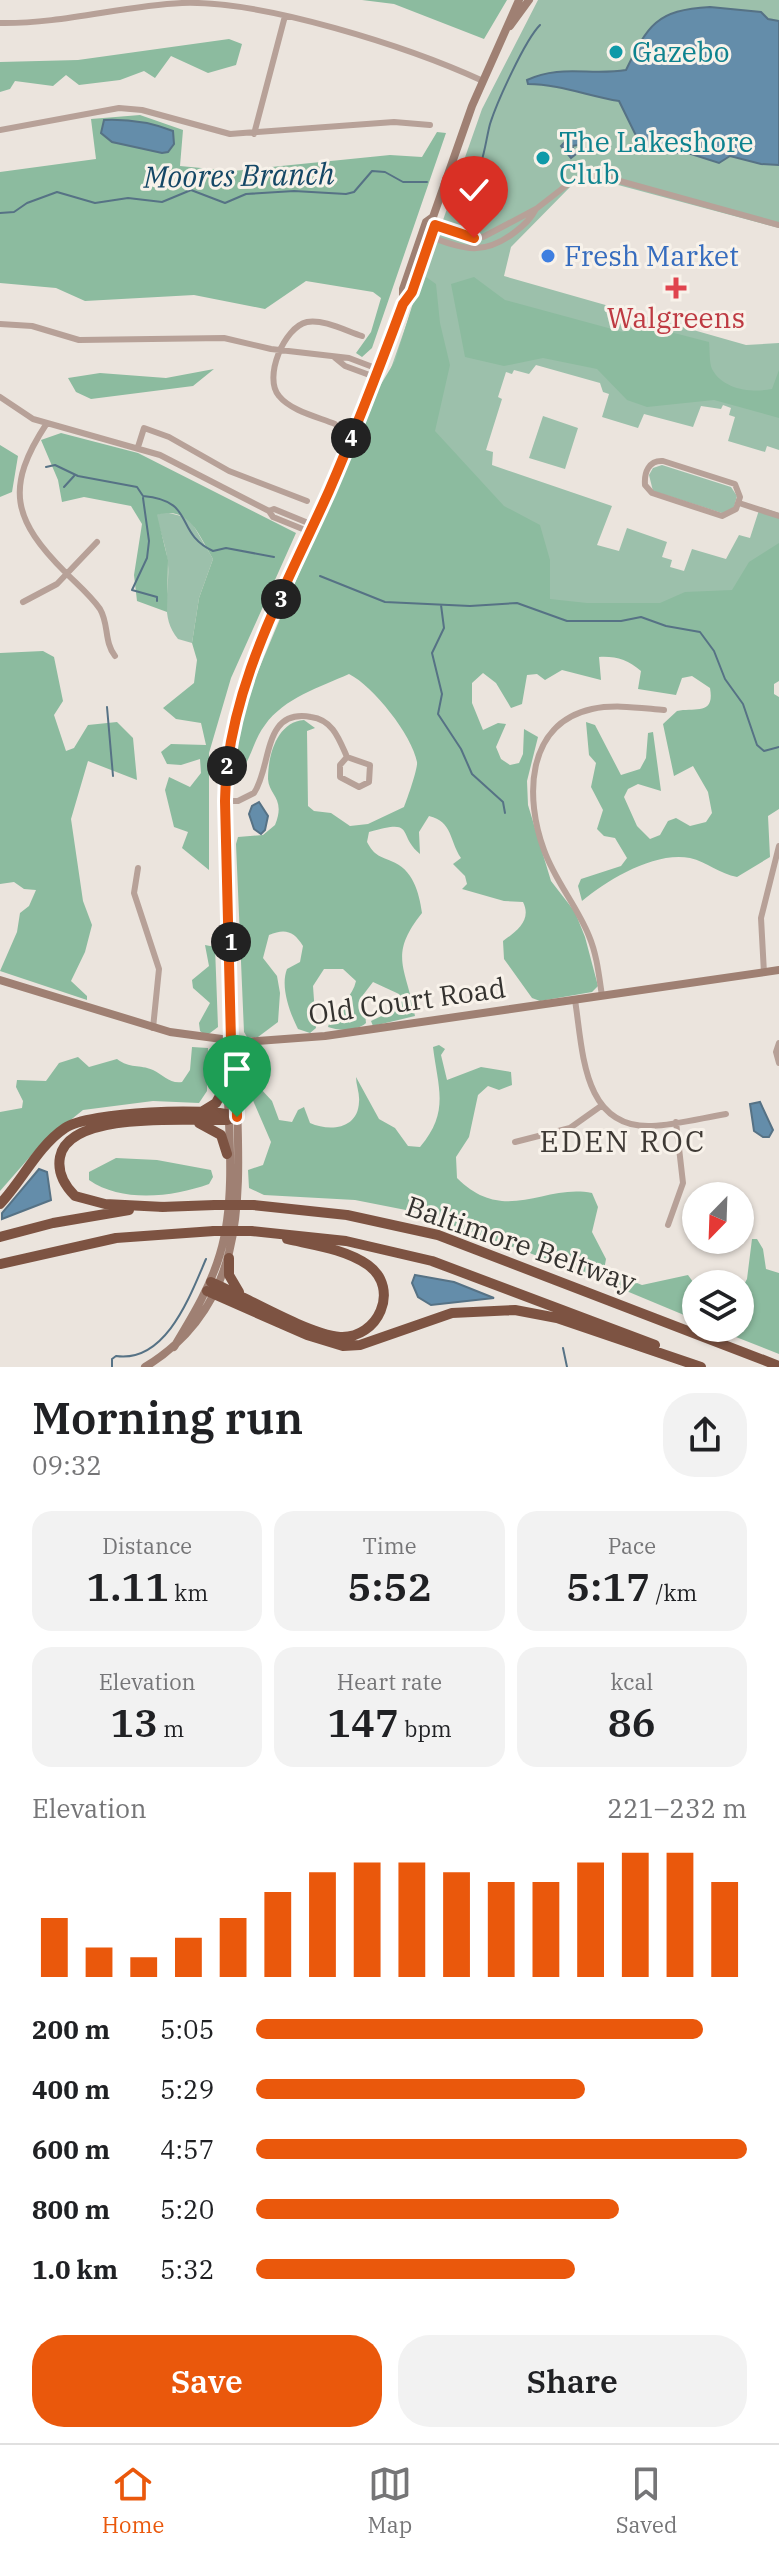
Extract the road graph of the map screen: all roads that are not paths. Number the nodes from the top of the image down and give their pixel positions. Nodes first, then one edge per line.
1 (519, 0) edge
2 (529, 0) edge
3 (285, 16) junction
4 (0, 23) edge
5 (509, 26) junction
6 (483, 81) junction
7 (430, 125) dead end
8 (0, 130) edge
9 (254, 134) junction
10 (536, 209) junction
11 (431, 221) junction
12 (779, 225) edge
13 (426, 236) junction
14 (0, 324) edge
15 (362, 336) dead end
16 (282, 350) junction
17 (377, 373) junction
18 (0, 397) edge
19 (47, 423) junction
20 (335, 424) dead end
21 (138, 447) junction
22 (242, 476) junction
23 (235, 493) junction
24 (307, 501) dead end
25 (739, 503) junction
26 (779, 516) edge
27 (312, 529) junction
28 (97, 542) dead end
29 (67, 574) junction
30 (23, 602) dead end
31 (115, 656) dead end
32 (664, 710) dead end
33 (347, 757) junction
34 (225, 801) junction
35 (779, 846) edge
36 (138, 868) dead end
37 (779, 970) edge
38 (764, 973) junction
39 (0, 980) edge
40 (602, 996) junction
41 (575, 1000) junction
42 (153, 1028) junction
43 (231, 1041) junction
44 (779, 1043) edge
45 (779, 1063) edge
46 (227, 1083) junction
47 (601, 1106) junction
48 (200, 1112) junction
49 (726, 1114) dead end
50 (230, 1116) junction
51 (189, 1121) junction
52 (676, 1122) junction
53 (515, 1142) dead end
54 (227, 1154) junction
55 (0, 1204) edge
56 (164, 1207) junction
57 (668, 1225) dead end
58 (252, 1231) junction
59 (0, 1237) edge
60 (229, 1258) junction
61 (0, 1264) edge
62 (213, 1288) junction
63 (247, 1299) junction
64 (779, 1366) edge
65 (145, 1367) edge
66 (701, 1367) edge
67 (712, 1367) edge

1 - 5 main road
2 - 5 main road
3 - 4 street
3 - 6 street
3 - 9 street
5 - 6 main road
6 - 11 main road
7 - 9 street
8 - 9 street
10 - 11 street
10 - 12 street
10 - 13 street
11 - 13 main road
13 - 17 main road
14 - 16 street
15 - 16 street
16 - 17 street
16 - 20 street
17 - 27 main road
18 - 19 street
19 - 21 street
19 - 29 street
21 - 22 street
21 - 23 street
22 - 23 street
22 - 24 street
23 - 27 street
25 - 25 street
25 - 26 street
27 - 34 main road
28 - 29 street
29 - 30 street
29 - 31 street
32 - 40 street
33 - 33 street
33 - 34 street
34 - 43 main road
35 - 38 street
36 - 42 street
37 - 38 main road, Old Court Road
38 - 40 main road, Old Court Road
39 - 42 main road, Old Court Road
40 - 41 main road, Old Court Road
41 - 43 main road, Old Court Road
41 - 47 street
42 - 43 main road, Old Court Road
43 - 46 main road
43 - 50 main road
44 - 45 street
46 - 48 highway
46 - 50 main road
47 - 52 street
47 - 53 street
48 - 50 highway
48 - 55 highway
49 - 52 street
50 - 51 highway
50 - 54 main road
50 - 60 main road
51 - 54 highway
51 - 56 highway
52 - 57 street
54 - 62 main road
56 - 59 highway, Baltimore Beltway
56 - 64 highway, Baltimore Beltway, bridge
58 - 61 highway, Baltimore Beltway, bridge
58 - 63 highway
58 - 67 highway, Baltimore Beltway
60 - 62 main road
60 - 63 highway
62 - 63 highway
62 - 65 main road
62 - 66 highway

